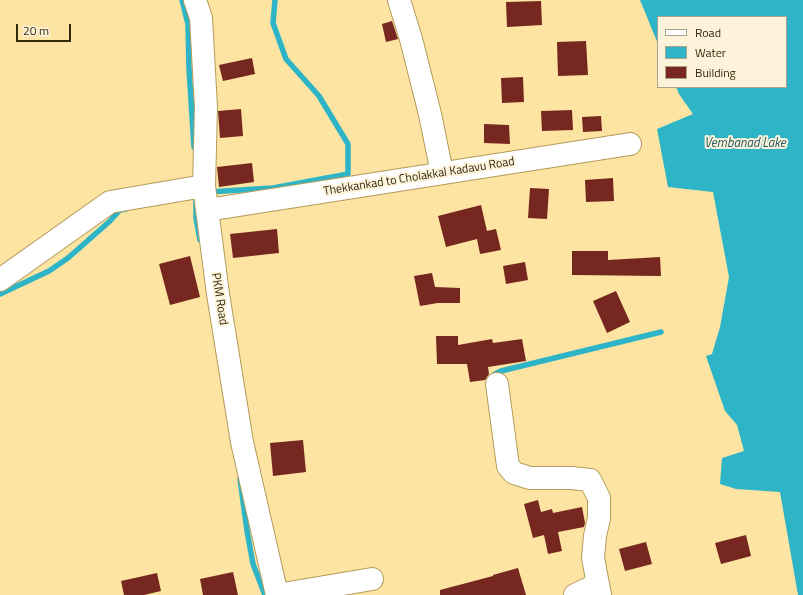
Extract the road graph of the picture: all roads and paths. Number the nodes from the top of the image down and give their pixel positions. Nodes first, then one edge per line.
1 (195, 0) edge
2 (399, 0) edge
3 (630, 144) dead end
4 (442, 173) junction
5 (204, 186) junction
6 (207, 210) junction
7 (0, 280) edge
8 (497, 384) dead end
9 (372, 579) dead end
10 (599, 589) edge
11 (277, 595) edge
12 (575, 595) edge

1 - 5 street, PKM Road
2 - 4 street
3 - 4 street, Thekkankad to Cholakkal Kadavu Road
4 - 6 street, Thekkankad to Cholakkal Kadavu Road
5 - 6 street, PKM Road
5 - 7 street
6 - 11 street, PKM Road
8 - 10 street
9 - 11 street
10 - 12 street

